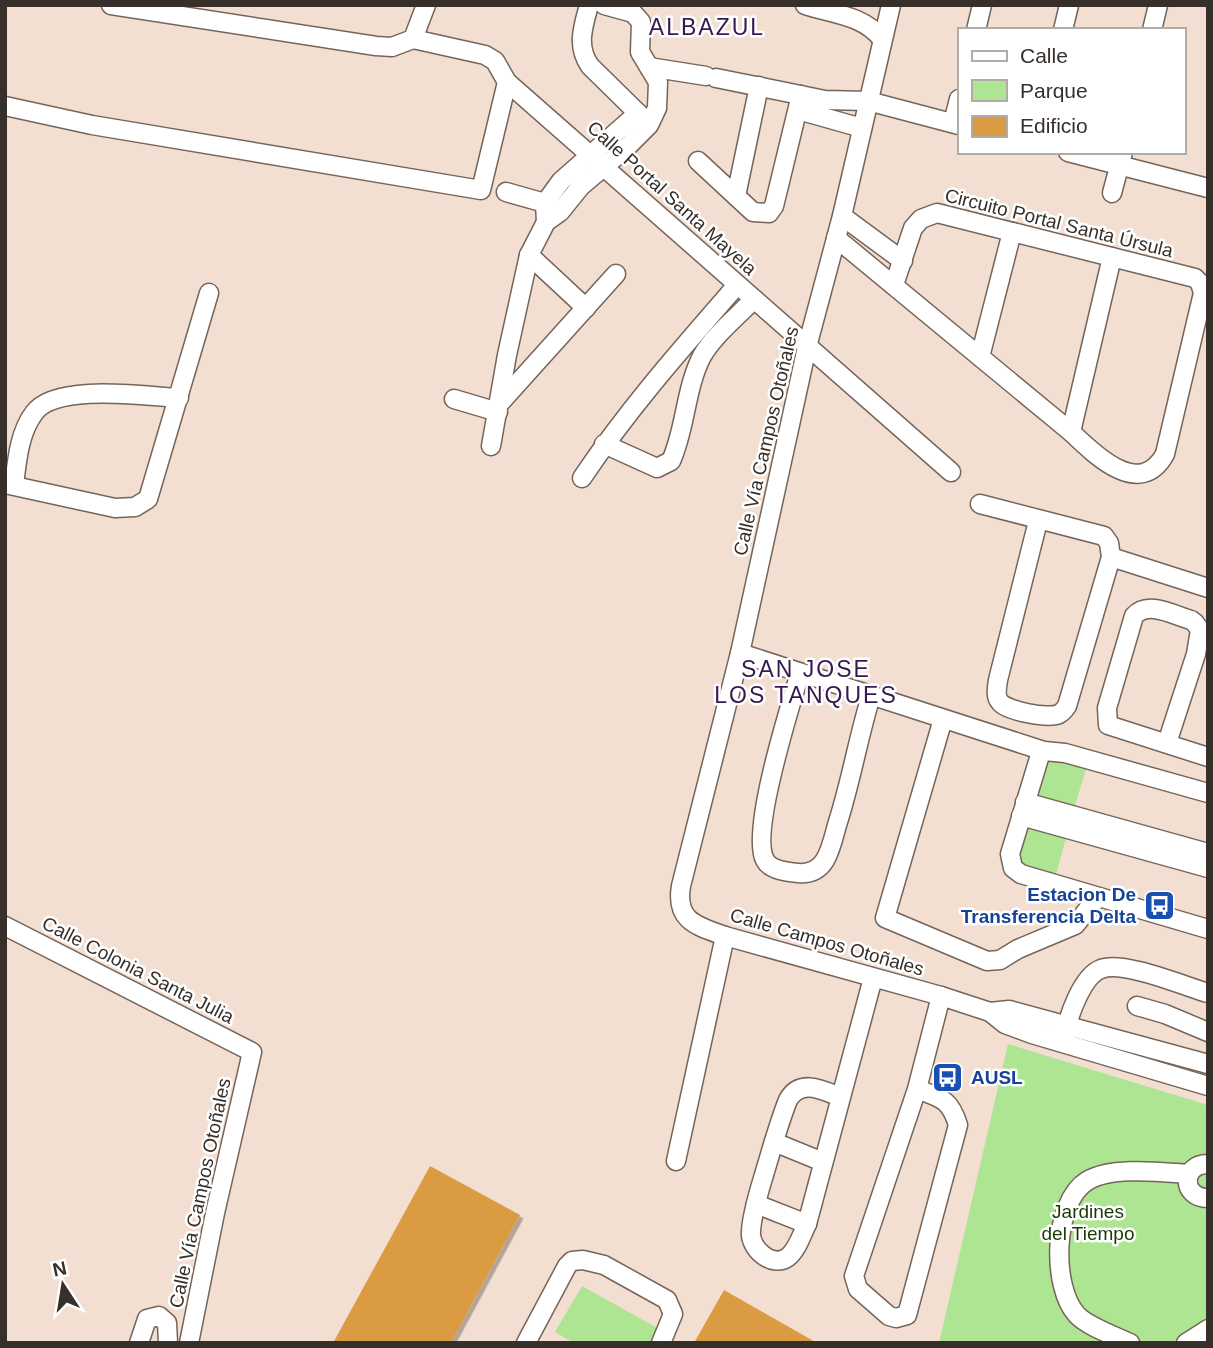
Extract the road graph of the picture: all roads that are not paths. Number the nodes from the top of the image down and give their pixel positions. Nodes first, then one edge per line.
1 (111, 5) edge
2 (426, 5) edge
3 (589, 5) edge
4 (604, 5) edge
5 (891, 5) edge
6 (982, 5) edge
7 (1069, 5) edge
8 (1158, 5) edge
9 (816, 7) edge
10 (976, 28) edge
11 (1063, 28) edge
12 (1152, 28) edge
13 (413, 39) junction
14 (882, 39) junction
15 (649, 67) junction
16 (507, 82) junction
17 (759, 86) junction
18 (868, 101) junction
19 (799, 102) junction
20 (5, 106) edge
21 (644, 119) junction
22 (956, 124) edge
23 (862, 128) junction
24 (1083, 154) edge
25 (593, 155) junction
26 (1121, 159) edge
27 (698, 161) dead end
28 (606, 167) junction
29 (1208, 188) edge
30 (506, 192) dead end
31 (1112, 193) dead end
32 (736, 196) junction
33 (551, 212) junction
34 (842, 216) junction
35 (1012, 232) junction
36 (836, 238) junction
37 (529, 255) junction
38 (1112, 257) junction
39 (904, 261) junction
40 (616, 274) dead end
41 (737, 285) junction
42 (894, 285) junction
43 (209, 293) dead end
44 (754, 299) junction
45 (586, 308) junction
46 (807, 347) junction
47 (507, 355) junction
48 (980, 357) junction
49 (672, 360) junction
50 (531, 370) junction
51 (693, 378) junction
52 (179, 398) junction
53 (454, 399) dead end
54 (499, 408) junction
55 (1071, 432) junction
56 (604, 444) junction
57 (491, 446) dead end
58 (951, 472) dead end
59 (582, 478) dead end
60 (10, 484) edge
61 (980, 503) dead end
62 (1038, 521) junction
63 (1111, 557) junction
64 (1208, 588) edge
65 (740, 653) junction
66 (1202, 656) edge
67 (800, 673) junction
68 (871, 696) junction
69 (943, 719) junction
70 (1167, 743) junction
71 (1044, 751) junction
72 (1208, 757) edge
73 (1208, 793) edge
74 (1023, 809) junction
75 (1208, 853) edge
76 (1208, 868) edge
77 (681, 886) joint
78 (1098, 897) junction
79 (5, 926) edge
80 (1208, 929) edge
81 (725, 936) junction
82 (873, 978) junction
83 (1208, 993) edge
84 (941, 996) junction
85 (1137, 1006) dead end
86 (990, 1012) junction
87 (1067, 1025) junction
88 (1208, 1032) edge
89 (1063, 1044) junction
90 (252, 1052) joint
91 (1208, 1064) edge
92 (1208, 1086) edge
93 (917, 1089) junction
94 (840, 1097) junction
95 (774, 1142) junction
96 (676, 1161) dead end
97 (823, 1162) junction
98 (1208, 1164) edge
99 (1189, 1174) junction
100 (1208, 1198) edge
101 (756, 1204) junction
102 (807, 1224) junction
103 (1208, 1329) edge
104 (139, 1343) edge
105 (168, 1343) edge
106 (189, 1343) edge
107 (526, 1343) edge
108 (661, 1343) edge
109 (1130, 1343) edge
110 (1186, 1343) edge

1 - 13 street
2 - 13 street
3 - 21 street
4 - 15 street
5 - 14 street, Calle Vía Campos Otoñales
6 - 10 street
7 - 11 street
8 - 12 street
9 - 14 street
13 - 16 street, Calle Portal Santa Mayela
14 - 18 street, Calle Vía Campos Otoñales
15 - 17 street
15 - 21 street
16 - 20 street
16 - 25 street, Calle Portal Santa Mayela
17 - 19 street
17 - 32 street
18 - 19 street
18 - 22 street
18 - 23 street, Calle Vía Campos Otoñales
19 - 23 street
19 - 32 street
21 - 25 street
21 - 28 street
23 - 34 street, Calle Vía Campos Otoñales
24 - 26 street
25 - 28 street, Calle Portal Santa Mayela
25 - 33 street
26 - 29 street
26 - 31 street
27 - 32 street
28 - 33 street
28 - 41 street, Calle Portal Santa Mayela
30 - 33 street
33 - 37 street
34 - 36 street, Calle Vía Campos Otoñales
34 - 39 street
35 - 38 street, Circuito Portal Santa Úrsula
35 - 39 street, Circuito Portal Santa Úrsula
35 - 48 street
36 - 42 street, Circuito Portal Santa Úrsula
36 - 46 street, Calle Vía Campos Otoñales
37 - 45 street
37 - 47 street
38 - 55 street
38 - 55 street, Circuito Portal Santa Úrsula
39 - 42 street, Circuito Portal Santa Úrsula
40 - 45 street
41 - 44 street, Calle Portal Santa Mayela
41 - 49 street
42 - 48 street, Circuito Portal Santa Úrsula
43 - 52 street
44 - 46 street, Calle Portal Santa Mayela
44 - 51 street
45 - 50 street
46 - 58 street, Calle Portal Santa Mayela
46 - 65 street, Calle Vía Campos Otoñales
47 - 50 street
47 - 54 street
48 - 55 street, Circuito Portal Santa Úrsula
49 - 51 street
49 - 56 street
50 - 54 street
51 - 56 street
52 - 60 street
52 - 60 street
53 - 54 street
54 - 57 street
56 - 59 street
61 - 62 street
62 - 63 street
62 - 63 street
63 - 64 street
65 - 67 street
65 - 77 street, Calle Vía Campos Otoñales
66 - 70 street
66 - 70 street
67 - 68 street
67 - 68 street
68 - 69 street
69 - 71 street
69 - 78 street
70 - 72 street
71 - 73 street
71 - 74 street
74 - 75 street
74 - 76 street
74 - 78 street
77 - 81 street, Calle Campos Otoñales
78 - 80 street
79 - 90 street, Calle Colonia Santa Julia
81 - 82 street, Calle Campos Otoñales
81 - 96 street
82 - 84 street, Calle Campos Otoñales
82 - 94 street
83 - 87 street
84 - 86 street, Calle Campos Otoñales
84 - 93 street
85 - 88 street
86 - 87 street, Calle Campos Otoñales
86 - 89 street, Calle Campos Otoñales
87 - 89 street
87 - 91 street, Calle Campos Otoñales
89 - 92 street, Calle Campos Otoñales
90 - 106 street, Calle Vía Campos Otoñales
93 - 93 street
94 - 95 street
94 - 97 street
95 - 97 street
95 - 101 street
97 - 102 street
98 - 99 street
99 - 100 street
99 - 109 street
101 - 102 street
101 - 102 street
103 - 110 street
104 - 105 street
107 - 108 street

